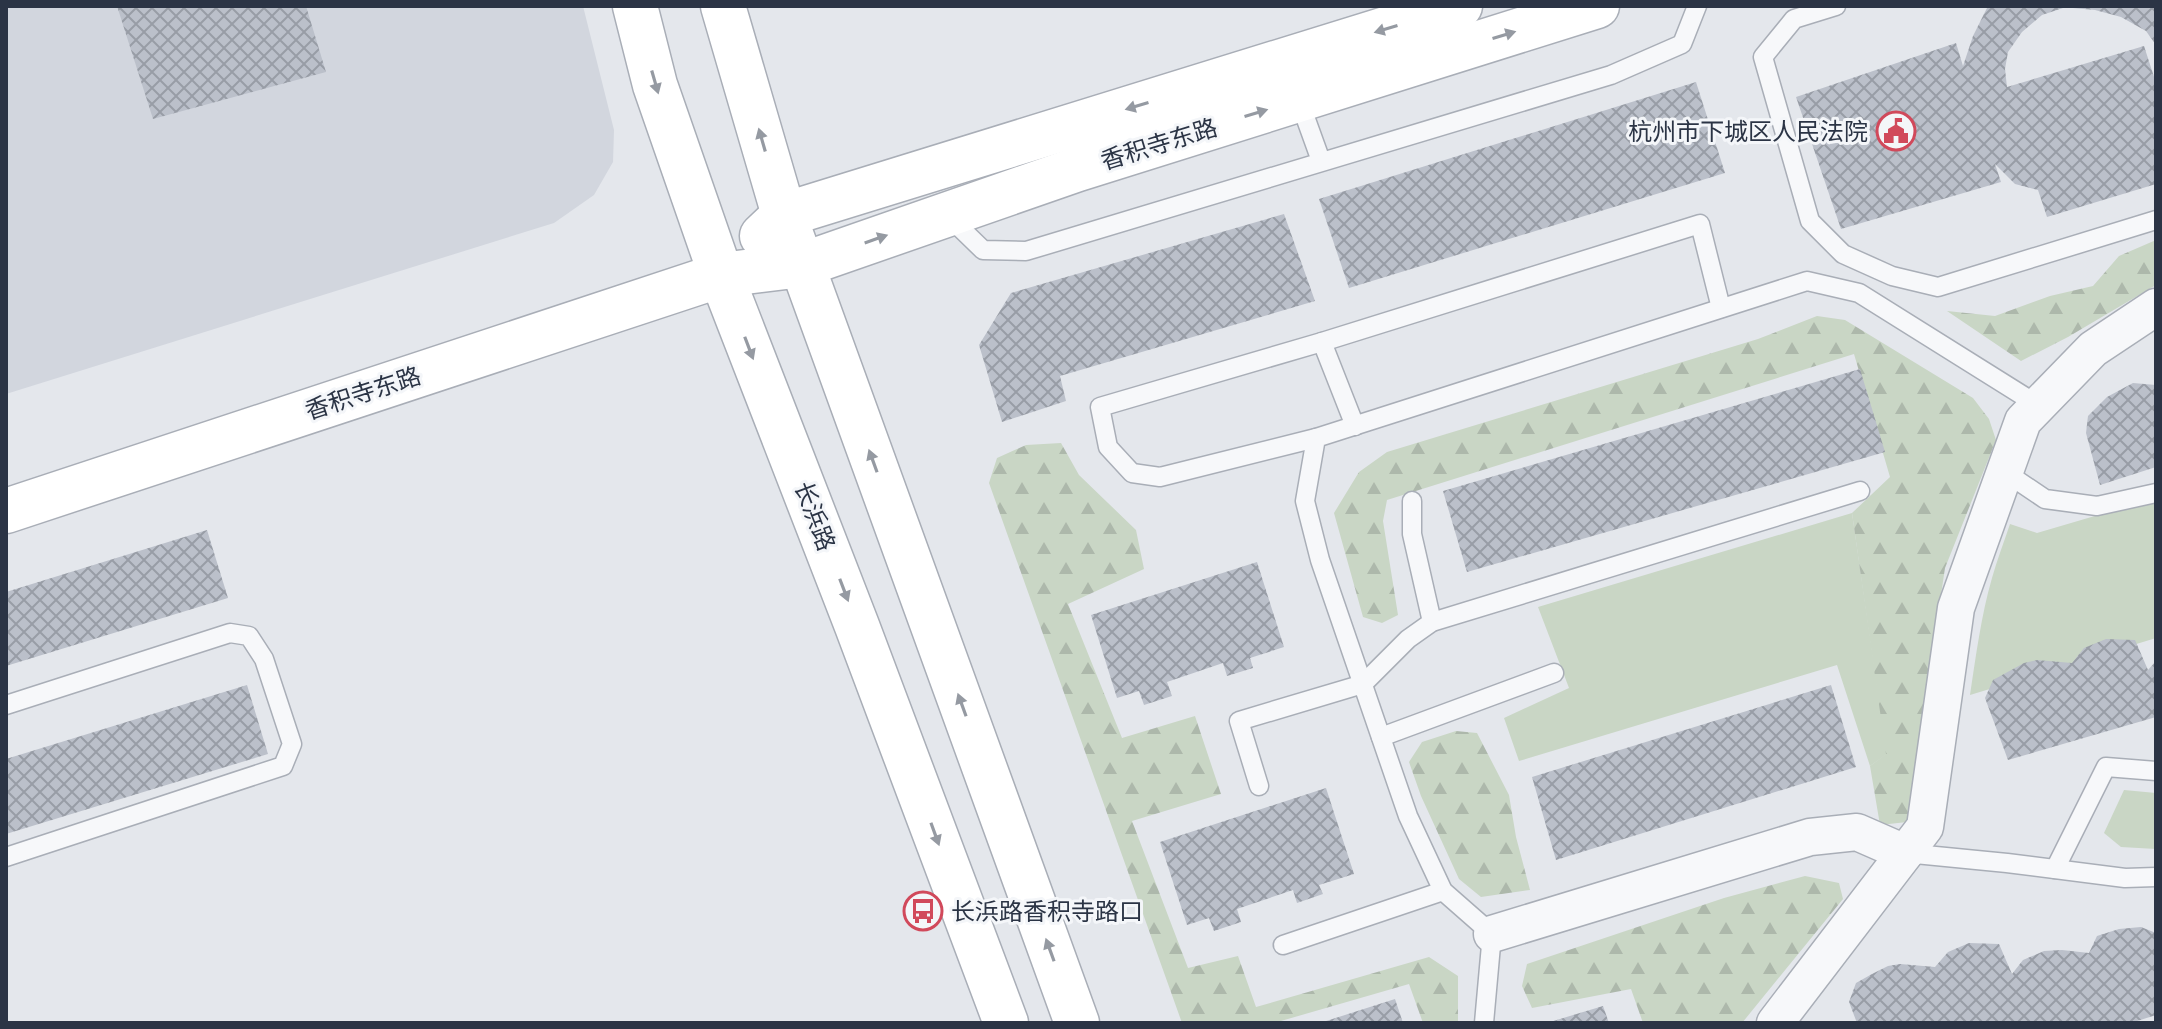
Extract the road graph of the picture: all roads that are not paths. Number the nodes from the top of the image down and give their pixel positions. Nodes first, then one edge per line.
1 (635, 6) edge
2 (723, 6) edge
3 (1460, 6) edge
4 (1597, 6) edge
5 (1697, 6) edge
6 (1836, 6) edge
7 (1299, 100) junction
8 (1321, 161) junction
9 (946, 214) junction
10 (784, 215) junction
11 (2156, 220) edge
12 (802, 265) junction
13 (721, 275) junction
14 (2156, 307) edge
15 (1721, 308) junction
16 (1322, 342) junction
17 (2038, 405) junction
18 (1355, 426) junction
19 (1316, 438) junction
20 (2005, 472) junction
21 (1860, 491) dead end
22 (2156, 493) edge
23 (1412, 501) dead end
24 (6, 511) edge
25 (1432, 622) junction
26 (1554, 673) dead end
27 (1363, 684) junction
28 (6, 705) edge
29 (1381, 737) junction
30 (2156, 771) edge
31 (1259, 786) dead end
32 (1905, 853) junction
33 (6, 857) edge
34 (2055, 869) junction
35 (2156, 877) edge
36 (1443, 891) junction
37 (1492, 934) junction
38 (1283, 945) dead end
39 (1006, 1023) edge
40 (1077, 1023) edge
41 (1484, 1023) edge
42 (1775, 1023) edge

1 -> 13 main road, 长浜路
10 -> 2 main road
3 -> 10 main road, 香积寺东路
7 -> 4 main road, 香积寺东路
5 - 8 lane
6 - 11 lane
7 - 8 lane
9 -> 7 main road, 香积寺东路
8 - 9 lane
12 -> 9 main road, 香积寺东路
10 - 12 main road
10 - 13 main road, 香积寺东路
12 - 13 main road, 香积寺东路
40 -> 12 main road
13 - 24 main road, 香积寺东路
13 -> 39 main road, 长浜路
14 - 17 street
15 - 16 lane
15 - 17 lane
15 - 18 lane
16 - 18 lane
16 - 19 lane
17 - 20 street
18 - 19 lane
19 - 27 lane
20 - 22 lane
20 - 32 street
21 - 25 lane
23 - 25 lane
25 - 27 lane
26 - 29 lane
27 - 29 lane
27 - 31 lane
28 - 33 lane
29 - 36 lane
30 - 34 lane
32 - 34 lane
32 - 37 street
32 - 42 street
34 - 35 lane
36 - 37 lane
36 - 38 lane
37 - 41 lane

